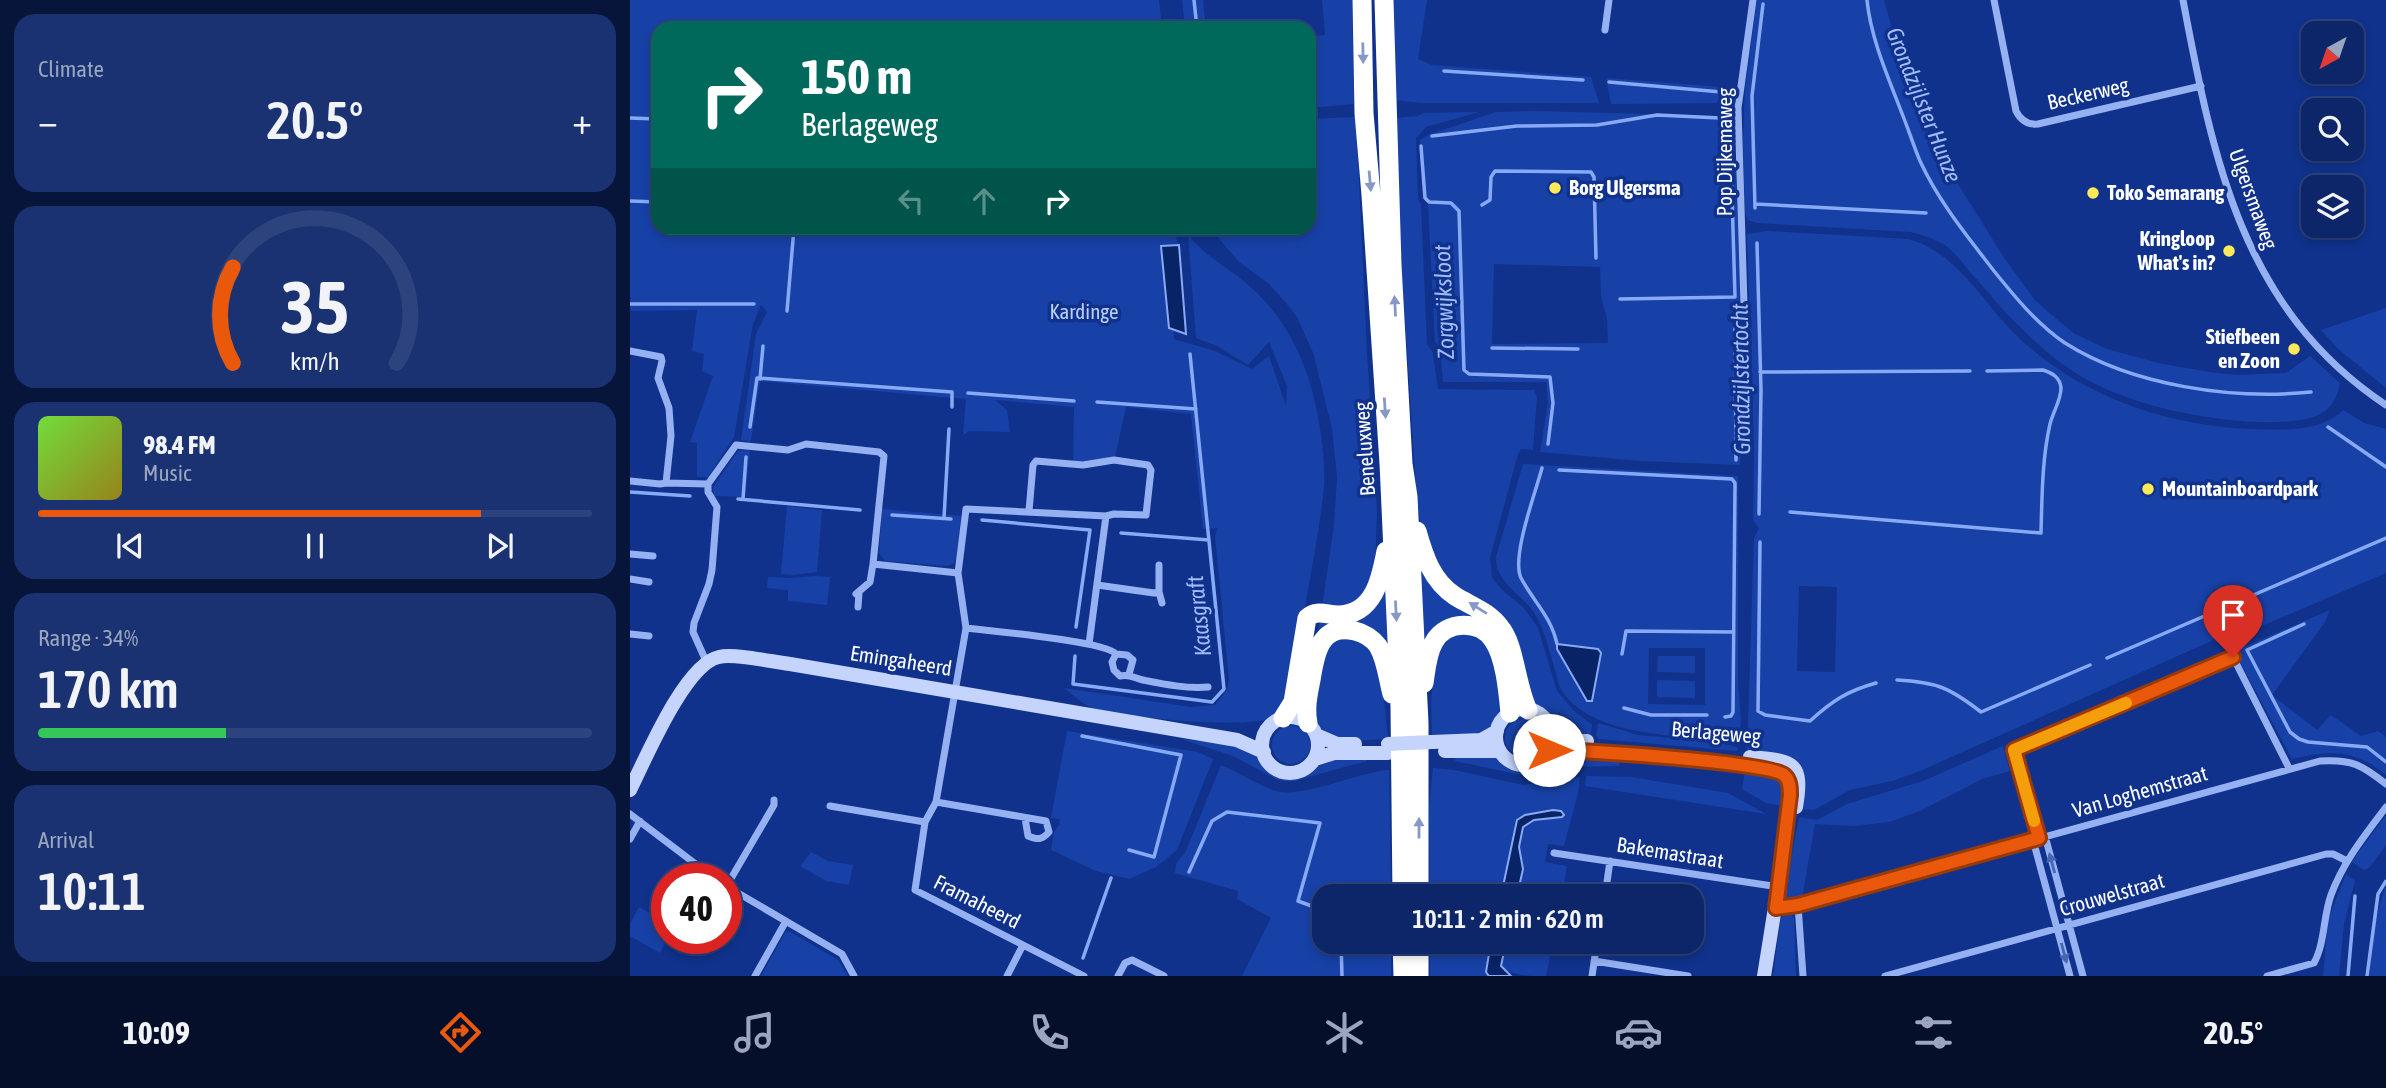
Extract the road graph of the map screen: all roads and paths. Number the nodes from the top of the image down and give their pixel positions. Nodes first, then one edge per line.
1 (1362, 0) edge
2 (1384, 0) edge
3 (1609, 0) edge
4 (1752, 0) edge
5 (1994, 0) edge
6 (2183, 0) edge
7 (1605, 30) dead end
8 (2201, 86) junction
9 (1744, 305) dead end
10 (630, 351) edge
11 (2386, 405) edge
12 (630, 481) edge
13 (666, 483) junction
14 (708, 484) junction
15 (1408, 497) junction
16 (1030, 511) junction
17 (1107, 516) junction
18 (1392, 518) junction
19 (630, 554) edge
20 (653, 556) dead end
21 (873, 564) junction
22 (1159, 565) dead end
23 (958, 573) junction
24 (630, 579) edge
25 (649, 582) dead end
26 (1097, 585) junction
27 (1159, 592) junction
28 (1162, 603) dead end
29 (858, 607) dead end
30 (966, 628) junction
31 (630, 634) edge
32 (649, 636) dead end
33 (1089, 644) junction
34 (1116, 654) junction
35 (706, 661) junction
36 (1129, 674) junction
37 (1208, 687) dead end
38 (955, 692) junction
39 (1519, 711) junction
40 (1283, 718) junction
41 (1410, 724) junction
42 (1312, 729) junction
43 (1267, 731) junction
44 (1497, 731) junction
45 (1552, 733) junction
46 (1237, 740) junction
47 (1432, 747) junction
48 (1388, 749) junction
49 (1549, 750) junction
50 (1500, 751) junction
51 (1264, 752) junction
52 (1315, 759) junction
53 (2289, 768) junction
54 (2386, 784) edge
55 (630, 790) edge
56 (774, 800) dead end
57 (936, 802) junction
58 (830, 806) dead end
59 (2386, 807) edge
60 (630, 814) edge
61 (1025, 818) dead end
62 (640, 821) junction
63 (925, 822) junction
64 (2039, 838) junction
65 (630, 839) edge
66 (1785, 845) junction
67 (1555, 853) dead end
68 (2347, 861) junction
69 (1610, 862) junction
70 (695, 863) edge
71 (740, 863) edge
72 (1403, 884) edge
73 (1418, 884) edge
74 (1607, 884) edge
75 (1780, 887) junction
76 (742, 895) edge
77 (1798, 905) junction
78 (1776, 908) junction
79 (786, 921) junction
80 (2069, 925) junction
81 (2057, 929) junction
82 (1023, 944) junction
83 (1402, 954) edge
84 (1419, 954) edge
85 (1595, 954) edge
86 (1594, 961) junction
87 (755, 976) edge
88 (853, 976) edge
89 (1007, 976) edge
90 (1084, 976) edge
91 (1118, 976) edge
92 (1164, 976) edge
93 (1402, 976) edge
94 (1419, 976) edge
95 (1592, 976) edge
96 (1688, 976) edge
97 (1764, 976) edge
98 (1802, 976) edge
99 (1885, 976) edge
100 (2070, 976) edge
101 (2084, 976) edge
102 (2267, 976) edge

1 -> 18 highway, Beneluxweg
15 -> 2 highway, Beneluxweg
3 - 7 street
4 - 9 street, Pop Dijkemaweg
5 - 8 street, Beckerweg
6 - 8 street, Ulgersmaweg
8 - 11 street, Ulgersmaweg
10 - 13 street
12 - 13 street
13 - 14 street
14 - 21 street
14 - 35 street
39 -> 15 highway
15 - 41 highway, Beneluxweg
16 - 17 street
16 - 17 street
16 - 23 street, Framaheerd
17 - 26 street
18 - 40 highway
18 -> 41 highway, Beneluxweg
19 - 20 street
21 - 23 street
21 - 29 street
22 - 27 street
23 - 30 street, Framaheerd
24 - 25 street
26 - 27 street
26 - 33 street
27 - 28 street
30 - 33 street
30 - 38 street, Framaheerd
31 - 32 street
33 - 34 street
34 - 36 street
34 - 36 street
35 - 38 street, Emingaheerd
35 - 55 street
36 - 37 street
38 - 46 street, Emingaheerd
38 - 57 street, Framaheerd
39 - 41 highway
39 - 44 street
39 - 45 street
40 - 42 street
40 - 43 street
41 - 42 highway
41 - 72 highway, Beneluxweg
73 -> 41 highway, Beneluxweg
42 - 48 street
42 - 52 street
43 - 46 street, Emingaheerd
43 - 51 street
44 - 47 street
44 - 50 street
45 - 49 street
45 - 66 street, Berlageweg
46 - 51 street, Emingaheerd
47 - 48 street
47 - 50 street
48 - 52 street
49 - 50 street
49 - 66 street, Berlageweg
51 - 52 street
53 - 54 street, Van Loghemstraat
53 - 64 street, Van Loghemstraat
53 - 64 street
56 - 71 street
57 - 61 street
57 - 63 street, Framaheerd
58 - 63 street
59 - 68 street
60 - 62 street
62 - 65 street
62 - 70 street
63 - 82 street, Framaheerd
64 - 77 street, Van Loghemstraat
80 -> 64 street
64 - 81 street
66 - 75 street, Berlageweg
67 - 69 street, Bakemastraat
68 - 80 street, Crouwelstraat
68 - 102 street
69 - 74 street
69 - 75 street, Bakemastraat
75 - 78 street, Berlageweg
76 - 79 street
77 - 78 street, Van Loghemstraat
77 - 98 street
78 - 97 street, Berlageweg
79 - 87 street
79 - 88 street
80 - 81 street, Crouwelstraat
80 - 101 street
81 - 99 street, Crouwelstraat
81 -> 100 street
82 - 89 street
82 - 90 street, Framaheerd
83 - 93 highway
84 - 94 highway
85 - 86 street
86 - 95 street
86 - 96 street
91 - 92 street

